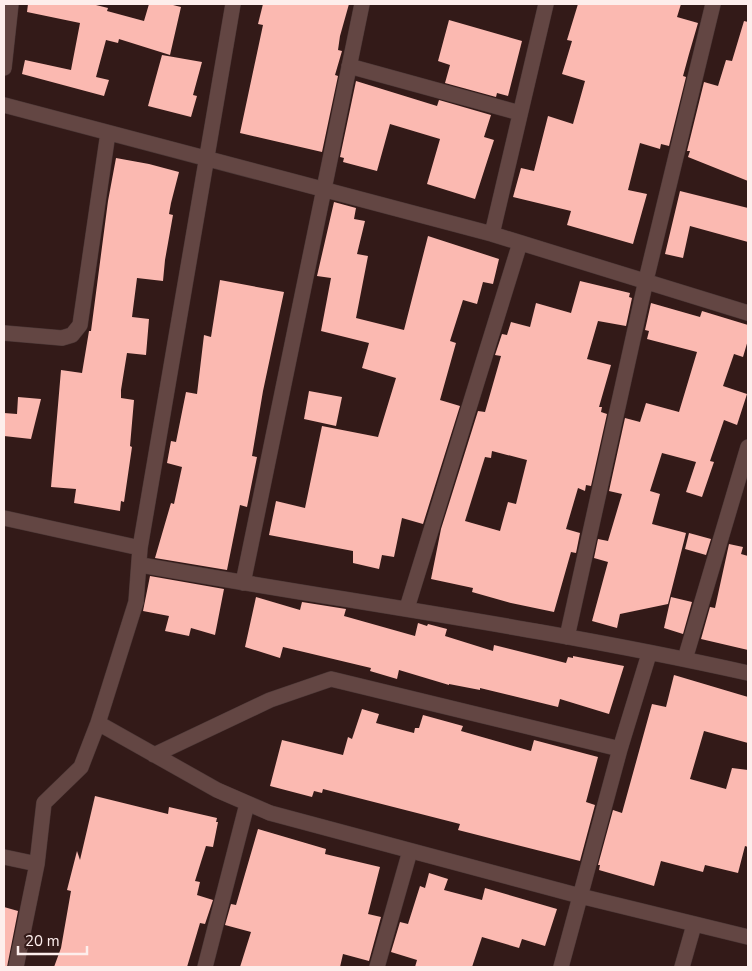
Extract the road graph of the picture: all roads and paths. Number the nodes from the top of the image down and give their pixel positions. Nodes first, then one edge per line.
1 (11, 4) edge
2 (233, 4) edge
3 (362, 4) edge
4 (546, 4) edge
5 (713, 4) edge
6 (349, 66) junction
7 (4, 68) edge
8 (4, 104) edge
9 (520, 113) junction
10 (108, 133) junction
11 (205, 158) junction
12 (323, 188) junction
13 (492, 234) junction
14 (520, 243) junction
15 (646, 280) junction
16 (748, 313) edge
17 (4, 333) edge
18 (748, 447) edge
19 (4, 518) edge
20 (140, 548) junction
21 (141, 565) junction
22 (243, 583) junction
23 (407, 608) junction
24 (567, 637) junction
25 (649, 654) junction
26 (685, 659) junction
27 (748, 673) edge
28 (98, 723) junction
29 (620, 749) junction
30 (154, 756) junction
31 (247, 804) junction
32 (410, 851) junction
33 (4, 857) edge
34 (37, 864) junction
35 (580, 896) junction
36 (694, 925) junction
37 (748, 937) edge
38 (16, 967) edge
39 (205, 967) edge
40 (377, 967) edge
41 (561, 967) edge
42 (682, 967) edge

1 - 7 street
2 - 11 street
3 - 6 street
4 - 9 street
5 - 15 street
6 - 9 street
6 - 12 street
8 - 10 street
9 - 13 street
10 - 11 street
10 - 17 street
11 - 12 street
11 - 20 street
12 - 13 street
12 - 22 street
13 - 14 street
14 - 15 street
14 - 23 street
15 - 16 street
15 - 24 street
18 - 26 street
19 - 20 street
20 - 21 street
21 - 22 street
21 - 28 street
22 - 23 street
23 - 24 street
24 - 25 street
25 - 26 street
25 - 29 street
26 - 27 street
28 - 30 street
28 - 34 street
29 - 30 street
29 - 35 street
30 - 31 street
31 - 32 street
31 - 39 street
32 - 35 street
32 - 40 street
33 - 34 street
34 - 38 street
35 - 36 street
35 - 41 street
36 - 37 street
36 - 42 street

